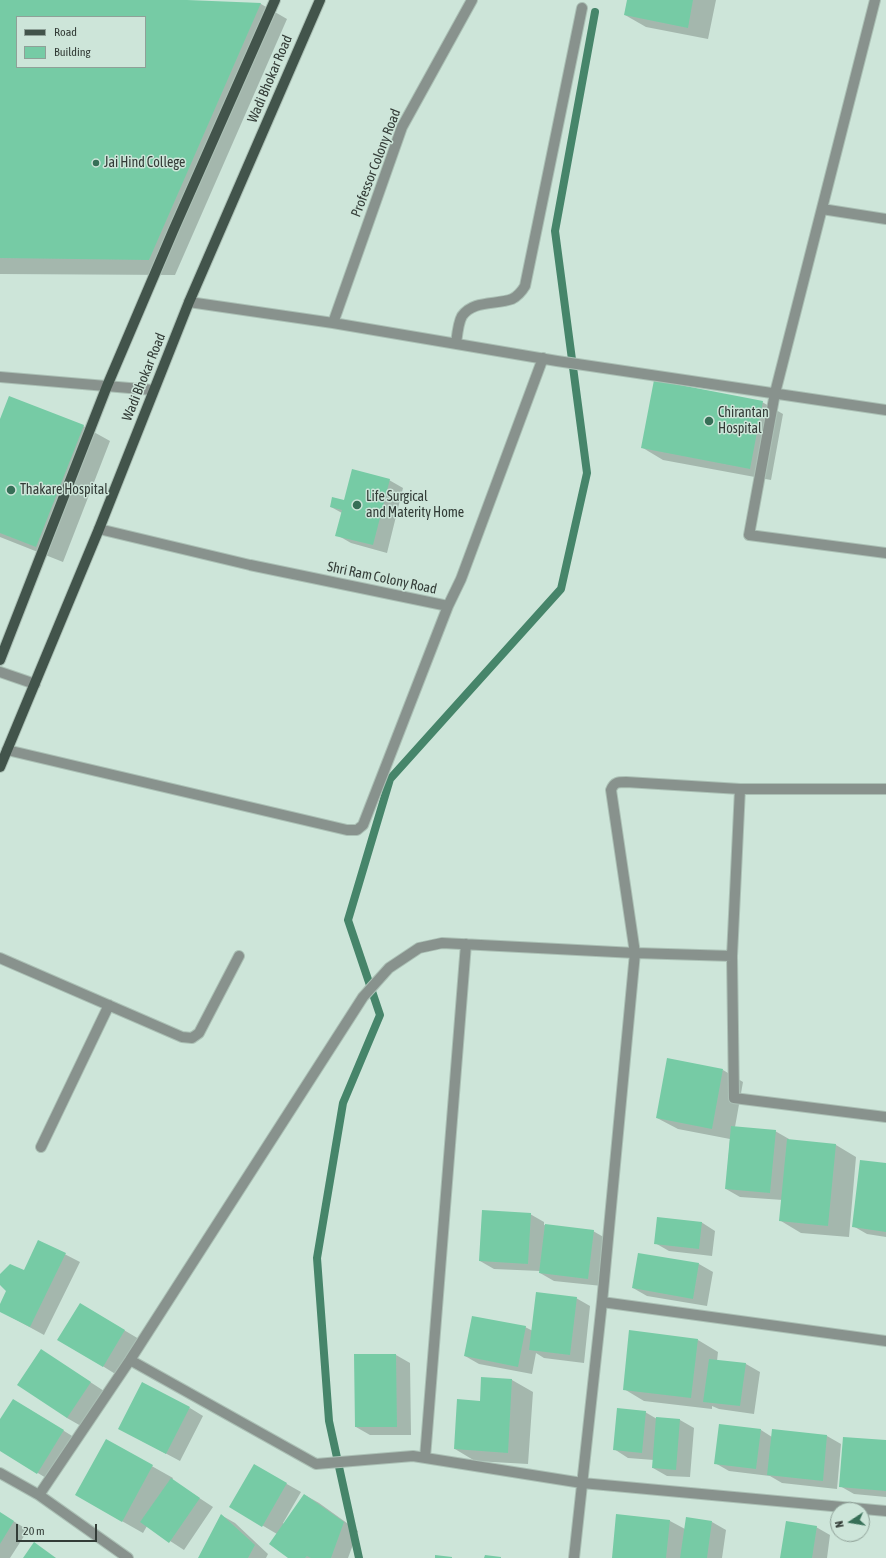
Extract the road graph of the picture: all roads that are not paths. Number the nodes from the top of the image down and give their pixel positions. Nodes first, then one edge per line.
1 (275, 0) edge
2 (320, 0) edge
3 (472, 0) edge
4 (874, 0) edge
5 (582, 8) dead end
6 (822, 209) junction
7 (886, 219) edge
8 (189, 302) junction
9 (333, 322) junction
10 (456, 344) junction
11 (543, 358) junction
12 (0, 377) edge
13 (107, 386) junction
14 (153, 390) junction
15 (775, 393) junction
16 (886, 410) edge
17 (99, 529) junction
18 (886, 553) edge
19 (448, 606) junction
20 (0, 660) edge
21 (0, 672) edge
22 (35, 684) junction
23 (7, 750) junction
24 (0, 767) edge
25 (740, 789) junction
26 (886, 789) edge
27 (466, 944) junction
28 (635, 953) junction
29 (239, 956) dead end
30 (732, 956) junction
31 (0, 958) edge
32 (109, 1005) junction
33 (886, 1117) edge
34 (41, 1147) dead end
35 (602, 1302) junction
36 (886, 1341) edge
37 (130, 1360) junction
38 (425, 1458) junction
39 (0, 1473) edge
40 (582, 1482) junction
41 (39, 1495) junction
42 (886, 1511) edge
43 (128, 1558) edge
44 (574, 1558) edge

1 - 13 main road, Wadi Bhokar Road
2 - 8 main road, Wadi Bhokar Road
3 - 9 street, Professor Colony Road
4 - 6 street
5 - 10 street
6 - 7 street
6 - 15 street
8 - 9 street
8 - 14 main road, Wadi Bhokar Road
9 - 10 street
10 - 11 street
11 - 15 street
11 - 19 street, Shri Ram Colony Road
12 - 13 street
13 - 14 street
13 - 20 main road, Wadi Bhokar Road
14 - 17 main road, Wadi Bhokar Road
15 - 16 street
15 - 18 street
17 - 19 street, Shri Ram Colony Road
17 - 22 main road, Wadi Bhokar Road
19 - 23 street
21 - 22 street
22 - 23 main road, Wadi Bhokar Road
23 - 24 main road, Wadi Bhokar Road
25 - 26 street
25 - 28 street
25 - 30 street
27 - 28 street
27 - 37 street
27 - 38 street
28 - 30 street
28 - 35 street
29 - 32 street
30 - 33 street
31 - 32 street
32 - 34 street
35 - 36 street
35 - 40 street
37 - 38 street
37 - 41 street
38 - 40 street
39 - 41 street
40 - 42 street
40 - 44 street
41 - 43 street

